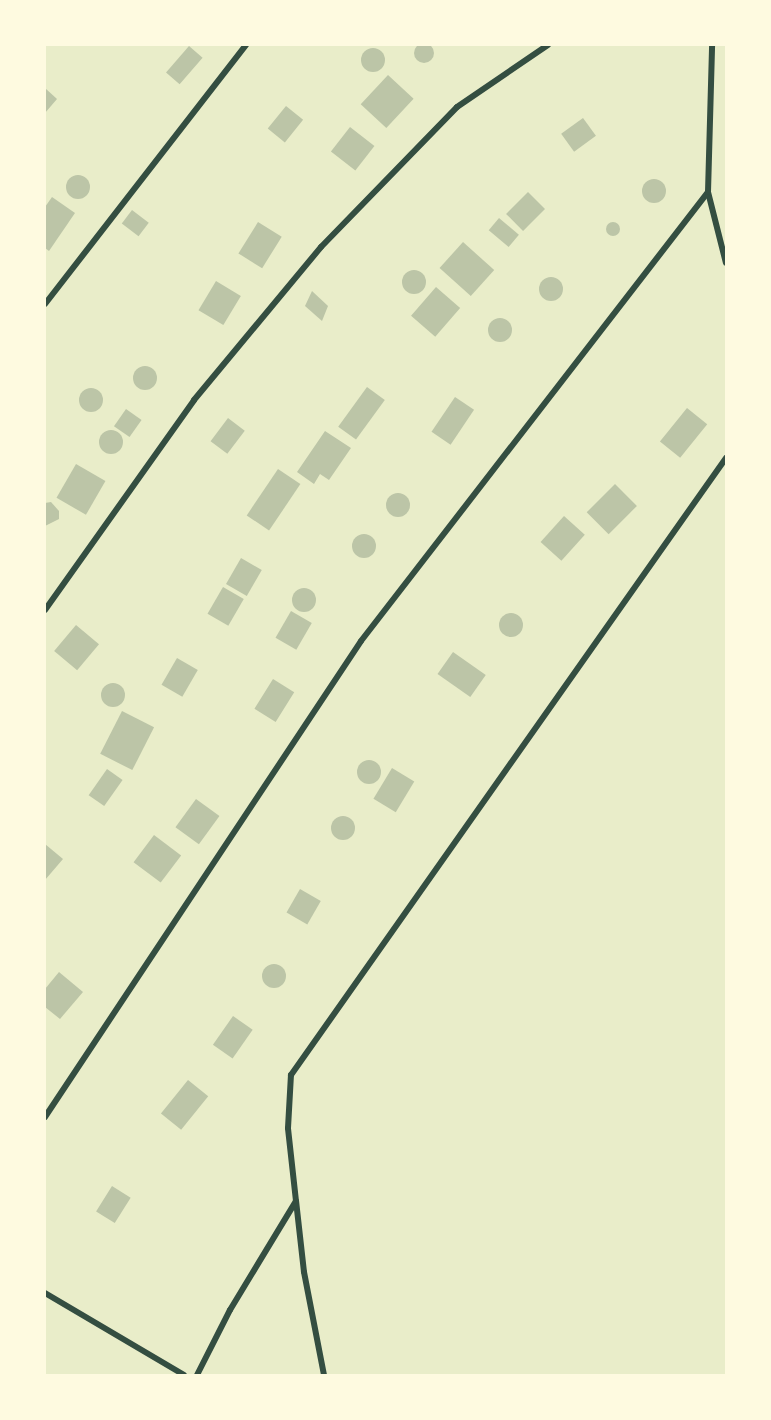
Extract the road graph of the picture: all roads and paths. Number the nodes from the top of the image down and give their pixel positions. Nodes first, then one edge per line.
1 (246, 45) edge
2 (548, 45) edge
3 (712, 45) edge
4 (708, 192) junction
5 (726, 263) edge
6 (45, 304) edge
7 (726, 458) edge
8 (45, 610) edge
9 (45, 1118) edge
10 (296, 1201) junction
11 (45, 1293) edge
12 (184, 1375) edge
13 (197, 1375) edge
14 (324, 1375) edge

1 - 6 street
2 - 8 street
3 - 4 street
4 - 5 street
4 - 9 street
7 - 10 street
10 - 13 street
10 - 14 street
11 - 12 street

